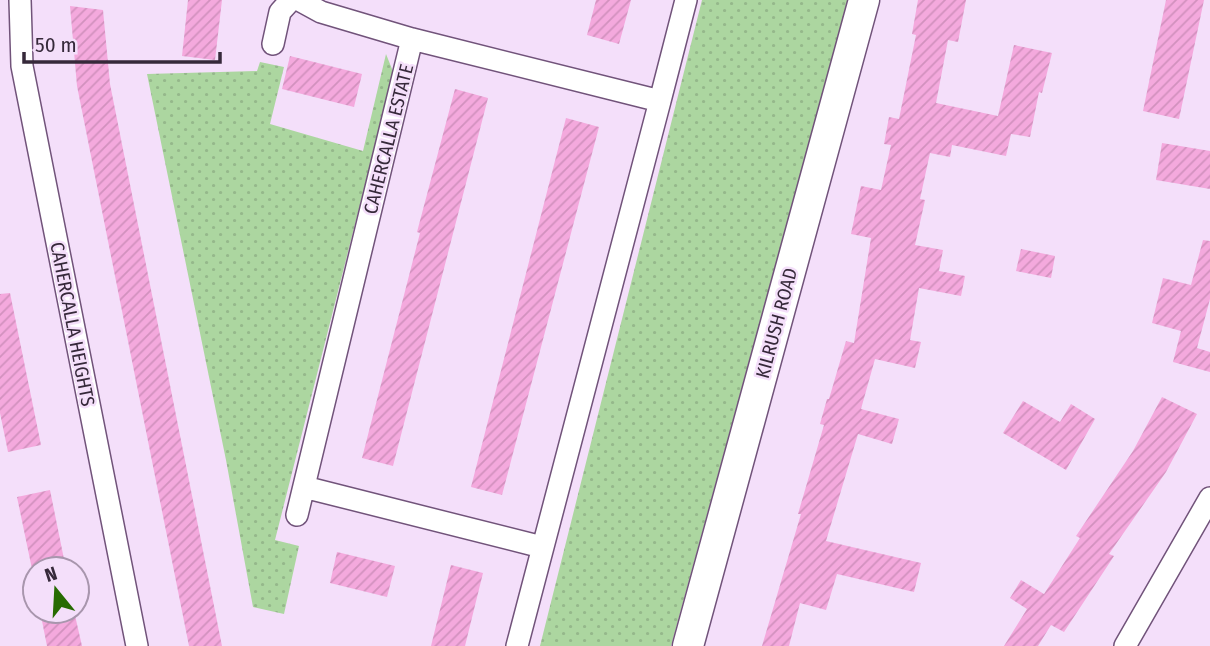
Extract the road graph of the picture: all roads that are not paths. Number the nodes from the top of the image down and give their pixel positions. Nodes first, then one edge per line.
1 (20, 0) edge
2 (291, 0) edge
3 (299, 0) edge
4 (686, 0) edge
5 (864, 0) edge
6 (412, 39) junction
7 (273, 44) dead end
8 (660, 101) junction
9 (304, 487) junction
10 (1210, 498) edge
11 (297, 515) dead end
12 (542, 547) junction
13 (136, 646) edge
14 (517, 646) edge
15 (688, 646) edge
16 (1125, 646) edge

1 - 13 street, CAHERCALLA HEIGHTS
2 - 7 street
3 - 6 street
4 - 8 street
5 - 15 main road, KILRUSH ROAD
6 - 8 street, CAHERCALLA ESTATE
6 - 9 street, CAHERCALLA ESTATE
8 - 12 street
9 - 11 street, CAHERCALLA ESTATE
9 - 12 street
10 - 16 street
12 - 14 street

